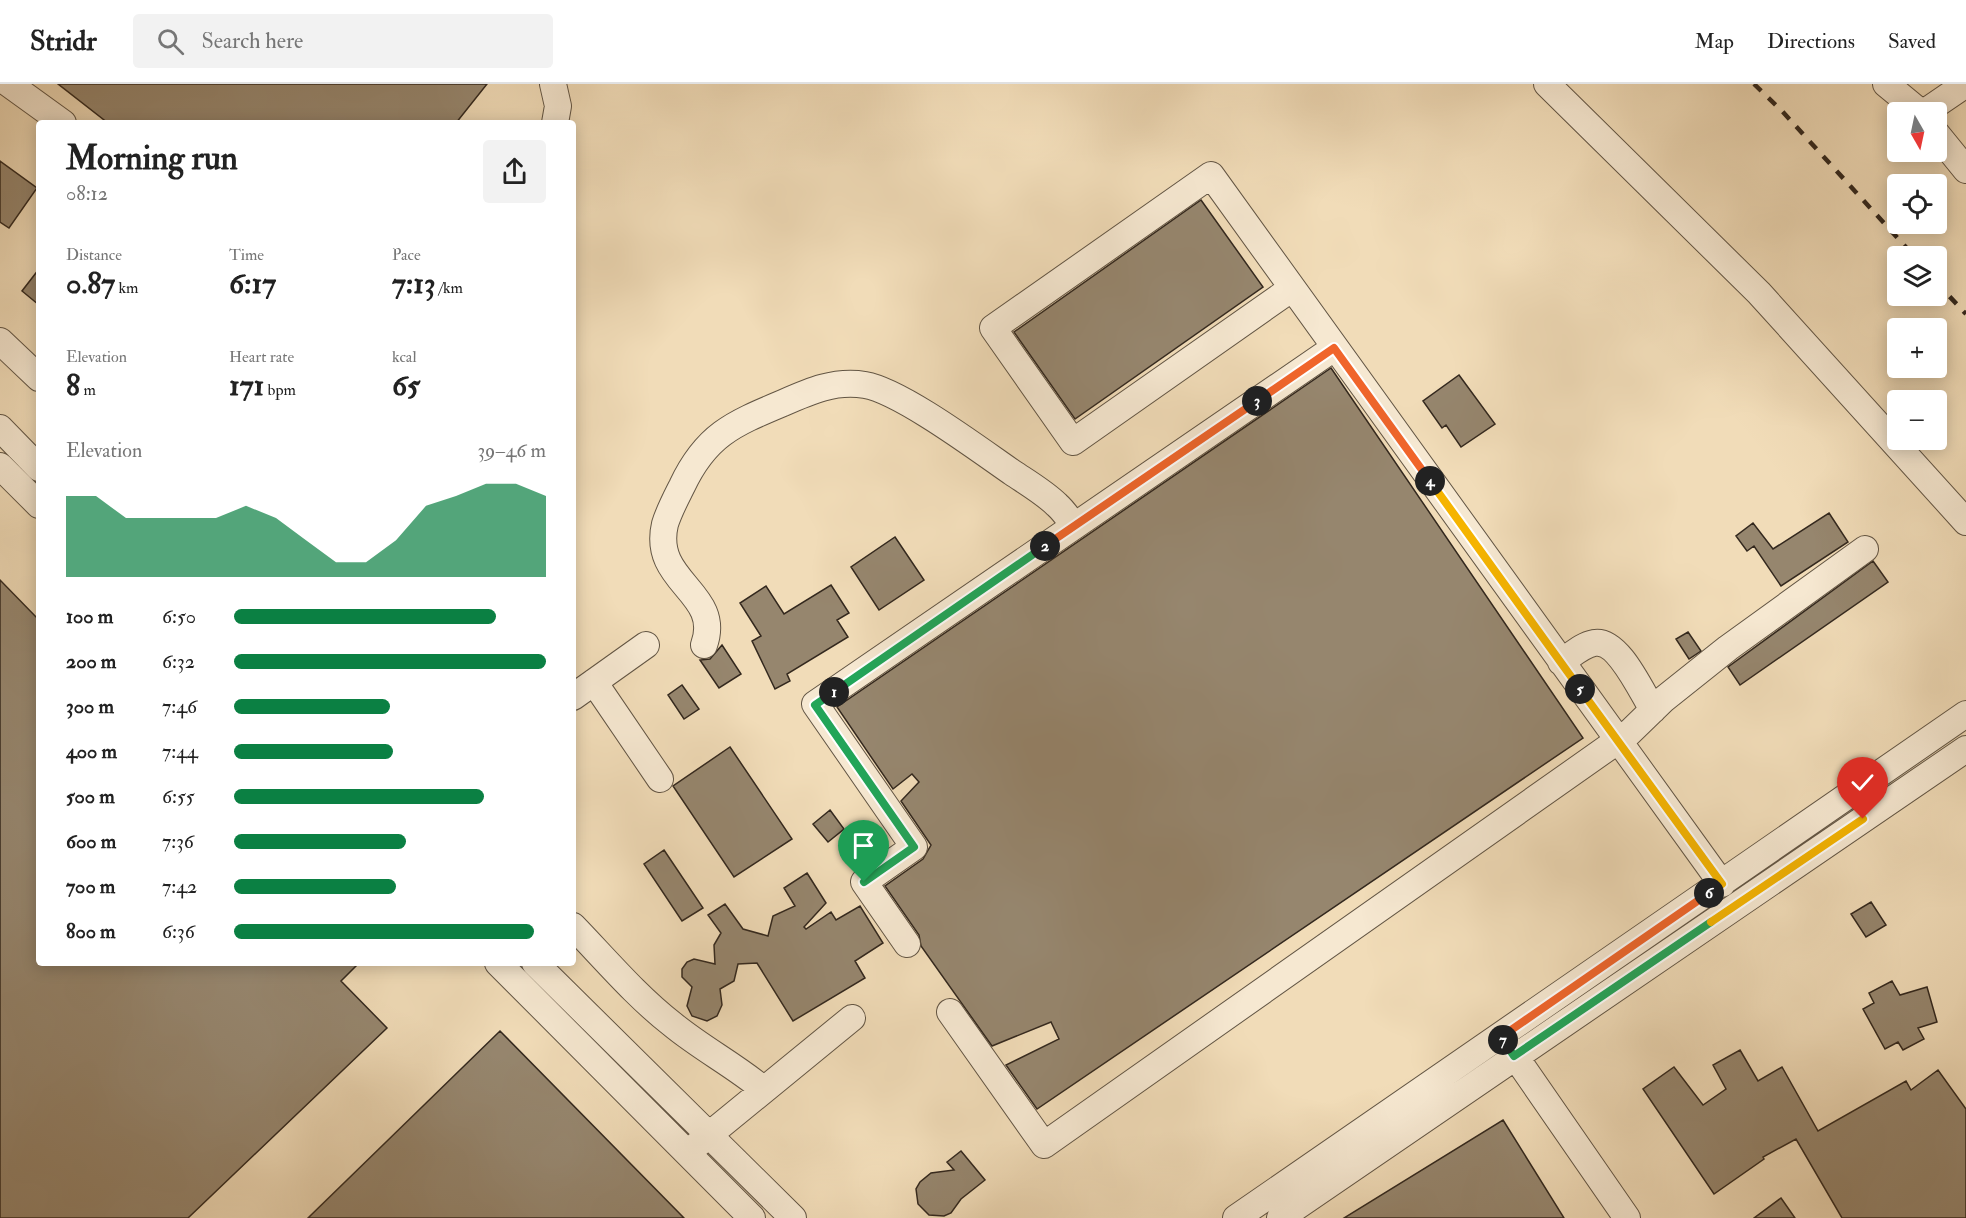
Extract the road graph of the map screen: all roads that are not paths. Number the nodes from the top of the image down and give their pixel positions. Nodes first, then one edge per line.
1 (9, 84) edge
2 (553, 84) edge
3 (1547, 84) edge
4 (1886, 84) edge
5 (1966, 84) edge
6 (1908, 102) edge
7 (1940, 102) edge
8 (59, 120) edge
9 (556, 120) edge
10 (1947, 147) edge
11 (1966, 170) edge
12 (1291, 289) junction
13 (0, 341) edge
14 (1334, 348) junction
15 (36, 375) edge
16 (0, 428) edge
17 (36, 465) edge
18 (0, 466) edge
19 (36, 501) edge
20 (1966, 522) edge
21 (1074, 526) junction
22 (1864, 549) dead end
23 (646, 645) dead end
24 (704, 645) dead end
25 (1561, 662) junction
26 (594, 682) junction
27 (576, 695) edge
28 (1653, 710) junction
29 (1966, 714) edge
30 (1618, 740) junction
31 (1966, 749) edge
32 (660, 779) dead end
33 (1722, 884) junction
34 (576, 929) edge
35 (907, 944) dead end
36 (501, 966) edge
37 (538, 966) edge
38 (950, 1012) dead end
39 (852, 1018) dead end
40 (1508, 1046) junction
41 (763, 1089) junction
42 (708, 1133) junction
43 (687, 1155) junction
44 (753, 1218) edge
45 (793, 1218) edge
46 (1236, 1218) edge
47 (1280, 1218) edge
48 (1627, 1218) edge

1 - 8 street
2 - 9 street
3 - 20 street
4 - 6 street
5 - 7 street
10 - 11 street
12 - 12 street
12 - 14 street
13 - 15 street
14 - 21 street
14 - 25 street
16 - 17 street
18 - 19 street
21 - 24 street
21 - 35 street
22 - 28 street
23 - 26 street
25 - 28 street
25 - 30 street
26 - 27 street
26 - 32 street
28 - 30 street
29 - 33 street
30 - 33 street
30 - 38 street
31 - 40 street
33 - 40 street
34 - 41 street
36 - 43 street
37 - 42 street
39 - 41 street
40 - 46 street
40 - 47 street
40 - 48 street
41 - 42 street
42 - 43 street
42 - 45 street
43 - 44 street

